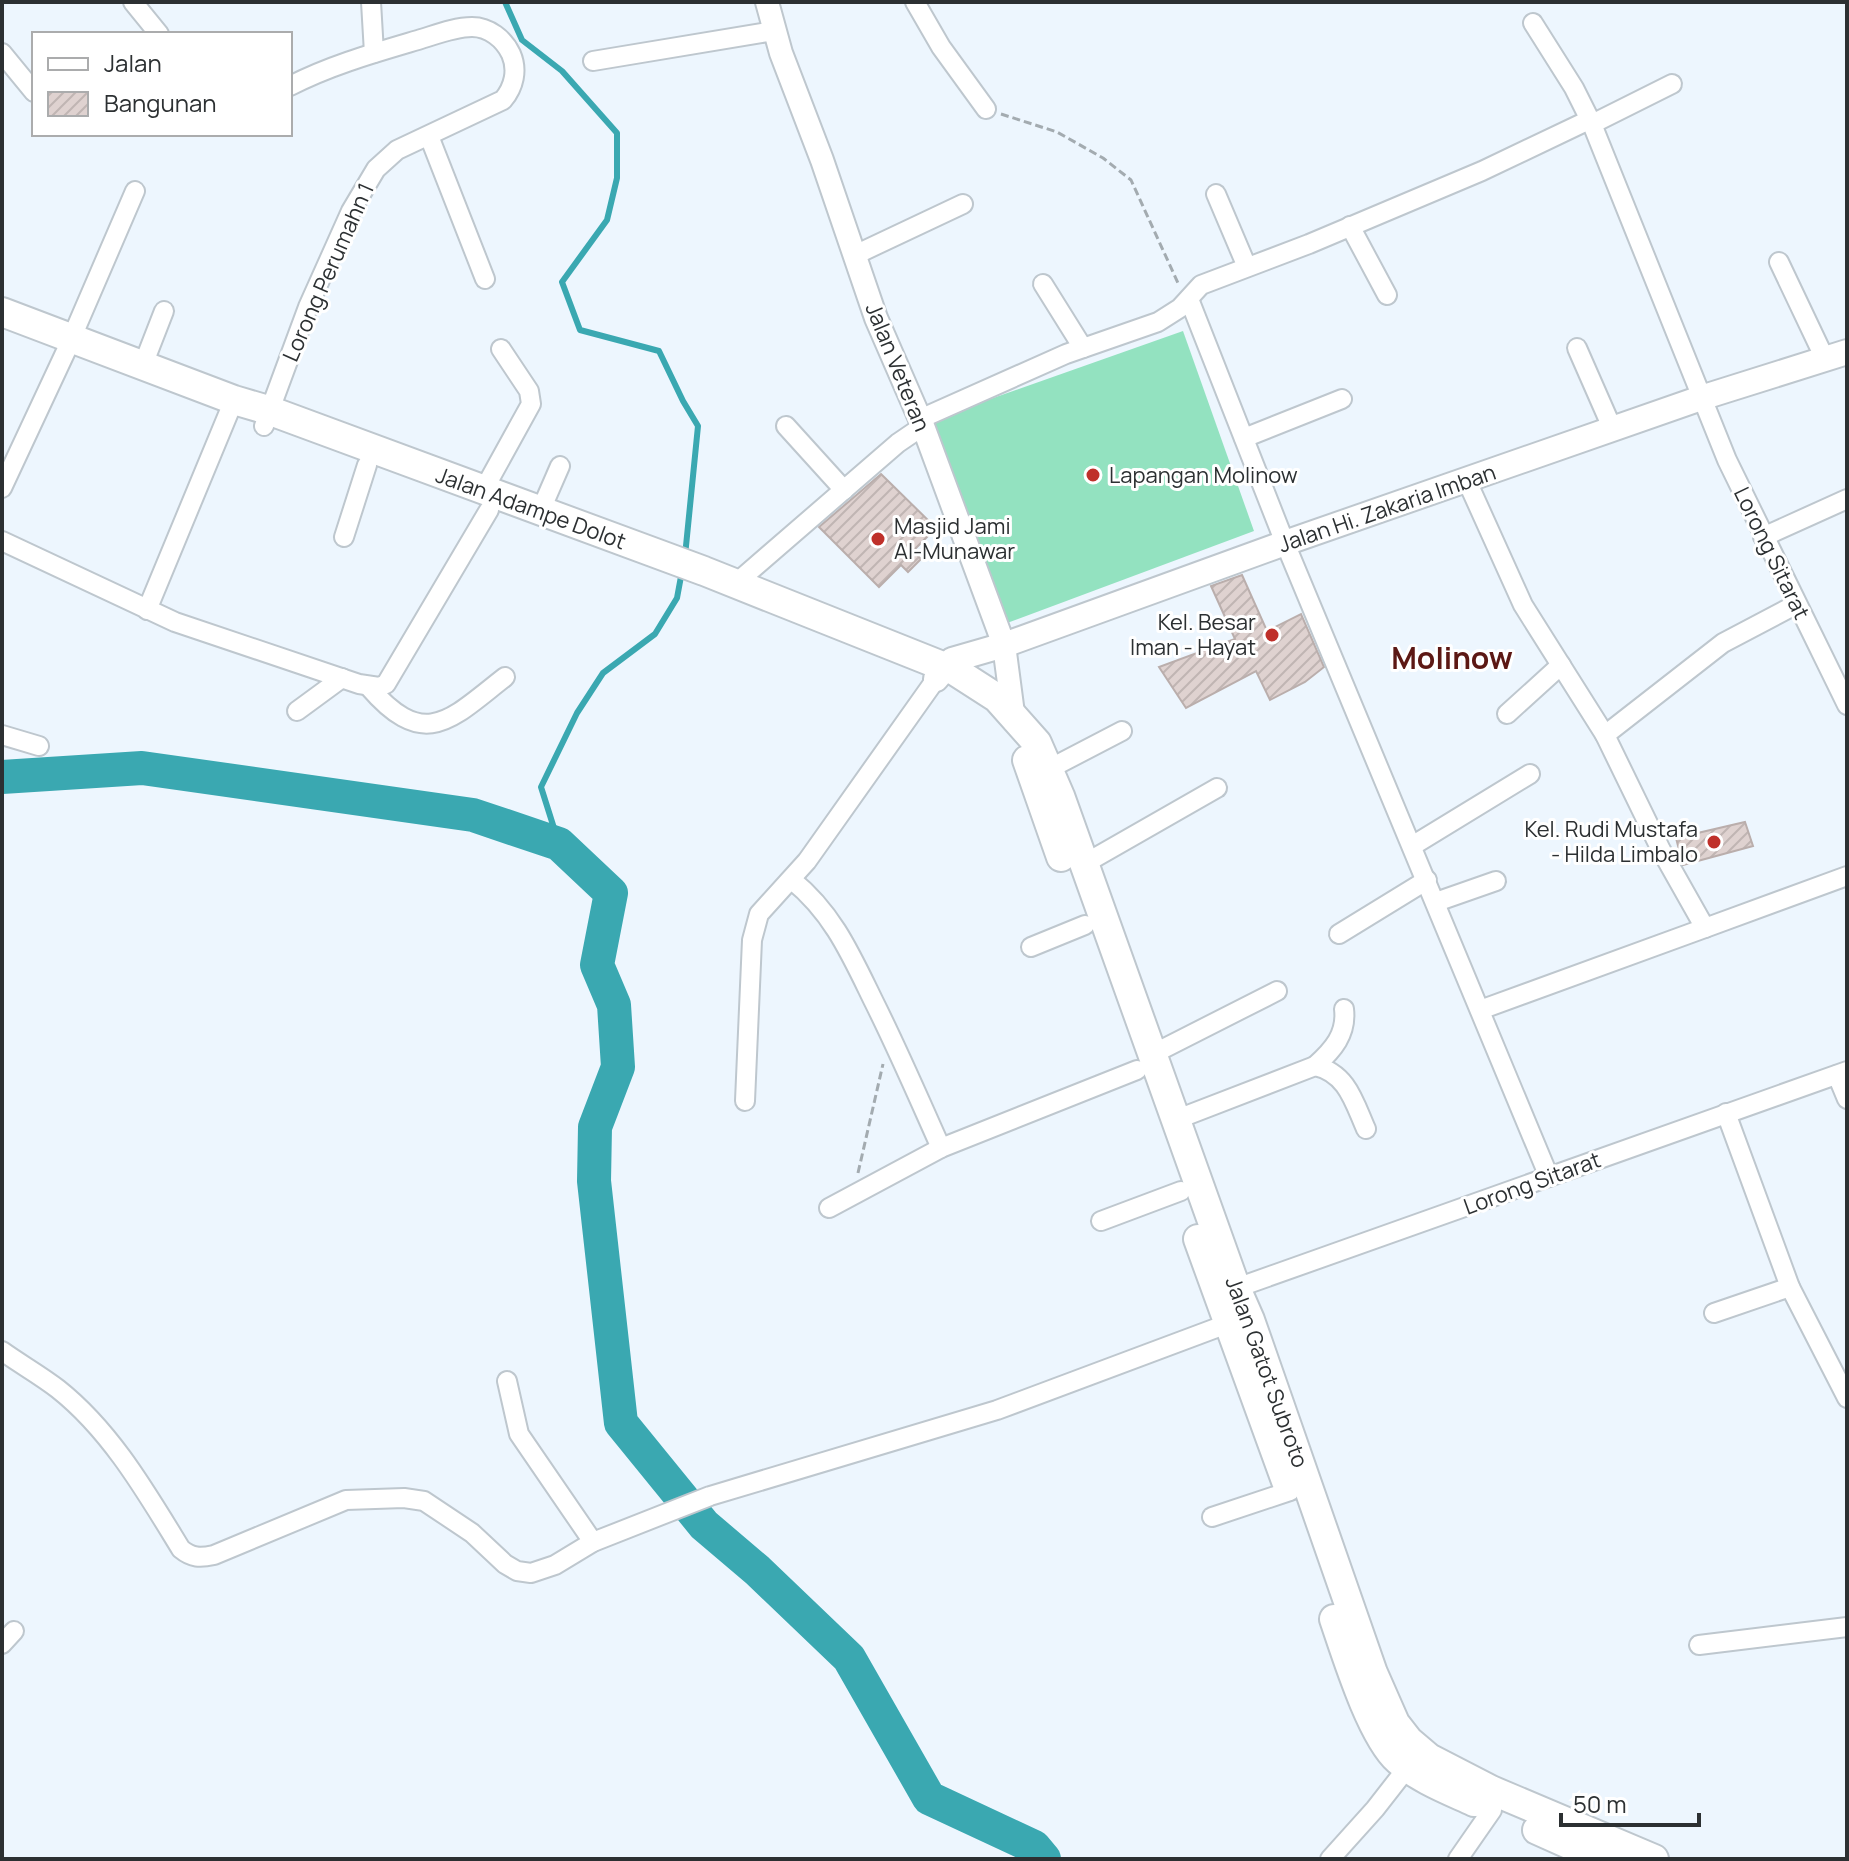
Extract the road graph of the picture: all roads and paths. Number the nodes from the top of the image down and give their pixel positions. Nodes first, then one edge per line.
1 (133, 2) edge
2 (371, 2) edge
3 (767, 2) edge
4 (915, 2) edge
5 (1533, 23) dead end
6 (774, 31) junction
7 (157, 32) edge
8 (2, 53) edge
9 (374, 53) junction
10 (593, 61) dead end
11 (1672, 84) dead end
12 (292, 85) edge
13 (32, 90) edge
14 (986, 109) joint
15 (1591, 122) junction
16 (429, 136) junction
17 (135, 191) dead end
18 (1216, 194) dead end
19 (963, 204) dead end
20 (1350, 226) junction
21 (855, 255) junction
22 (1779, 262) dead end
23 (1247, 267) junction
24 (485, 279) dead end
25 (1177, 281) dead end
26 (1043, 284) dead end
27 (1387, 295) dead end
28 (1189, 299) junction
29 (164, 311) dead end
30 (2, 312) edge
31 (2, 329) edge
32 (69, 344) junction
33 (1083, 348) junction
34 (1577, 348) dead end
35 (501, 349) dead end
36 (1836, 356) edge
37 (143, 365) junction
38 (1704, 397) junction
39 (1342, 399) dead end
40 (232, 408) junction
41 (266, 418) junction
42 (921, 422) junction
43 (786, 426) dead end
44 (1613, 430) junction
45 (1244, 438) junction
46 (367, 465) junction
47 (560, 466) dead end
48 (1467, 481) junction
49 (2, 488) edge
50 (844, 490) junction
51 (1847, 499) edge
52 (486, 500) junction
53 (540, 512) junction
54 (344, 537) dead end
55 (1763, 537) junction
56 (2, 541) edge
57 (1285, 543) junction
58 (669, 568) junction
59 (700, 579) junction
60 (735, 584) junction
61 (1797, 604) junction
62 (147, 610) junction
63 (1004, 645) junction
64 (1561, 665) junction
65 (940, 673) junction
66 (505, 677) dead end
67 (342, 678) junction
68 (369, 687) junction
69 (1845, 698) edge
70 (297, 711) dead end
71 (1507, 714) dead end
72 (1122, 731) dead end
73 (2, 735) edge
74 (1605, 735) junction
75 (1022, 736) junction
76 (39, 746) dead end
77 (1049, 769) junction
78 (1530, 774) dead end
79 (1217, 788) dead end
80 (1066, 841) junction
81 (1412, 846) junction
82 (1084, 864) junction
83 (1847, 876) edge
84 (792, 880) junction
85 (1427, 880) junction
86 (1496, 881) dead end
87 (1436, 902) junction
88 (1085, 925) junction
89 (1705, 928) junction
90 (1339, 934) dead end
91 (1031, 947) dead end
92 (1277, 991) dead end
93 (1344, 1009) dead end
94 (1480, 1010) junction
95 (890, 1033) junction
96 (1144, 1062) junction
97 (1315, 1066) junction
98 (1842, 1073) edge
99 (1847, 1099) edge
100 (745, 1101) dead end
101 (1726, 1113) junction
102 (1175, 1120) junction
103 (1366, 1129) dead end
104 (941, 1148) junction
105 (1549, 1177) junction
106 (1181, 1191) junction
107 (852, 1196) junction
108 (829, 1208) dead end
109 (1101, 1221) dead end
110 (1790, 1287) junction
111 (1227, 1291) junction
112 (1714, 1313) dead end
113 (1227, 1324) junction
114 (2, 1351) edge
115 (507, 1381) dead end
116 (1847, 1398) edge
117 (1290, 1491) junction
118 (1212, 1517) dead end
119 (593, 1542) junction
120 (1847, 1627) edge
121 (1699, 1645) dead end
122 (1362, 1670) junction
123 (1400, 1777) junction
124 (1492, 1810) junction
125 (1330, 1859) edge
126 (1458, 1859) edge
127 (1602, 1859) edge
128 (1654, 1859) edge

1 - 7 street
2 - 9 street
3 - 6 street, Jalan Veteran
4 - 14 street
5 - 15 street, Lorong Sitarat
6 - 10 street
6 - 21 street, Jalan Veteran
8 - 13 street
9 - 12 street, Lorong Perumahn 1
9 - 16 street, Lorong Perumahn 1
11 - 15 street
14 - 25 path
15 - 20 street
15 - 38 street, Lorong Sitarat
16 - 24 street
16 - 41 street, Lorong Perumahn 1
17 - 32 street
18 - 23 street
19 - 21 street
20 - 23 street
20 - 27 street
21 - 42 street, Jalan Veteran
22 - 36 street
23 - 28 street
26 - 33 street
28 - 33 street
28 - 45 street
29 - 37 street
30 - 32 highway, Jalan Adampe Dolot
31 - 32 highway, Jalan Adampe Dolot
32 - 37 highway, Jalan Adampe Dolot
32 - 40 highway, Jalan Adampe Dolot
32 - 49 street
33 - 42 street
34 - 44 street
35 - 52 street
36 - 38 main road, Jalan Hi. Zakaria Imban
37 - 40 highway, Jalan Adampe Dolot
38 - 44 main road, Jalan Hi. Zakaria Imban
38 - 55 street, Lorong Sitarat
39 - 45 street
40 - 41 highway, Jalan Adampe Dolot
40 - 62 street
41 - 46 highway, Jalan Adampe Dolot
41 - 52 highway, Jalan Adampe Dolot
42 - 50 street
42 - 63 street, Jalan Veteran
43 - 50 street
44 - 48 main road, Jalan Hi. Zakaria Imban
45 - 57 street
46 - 52 highway, Jalan Adampe Dolot
46 - 54 street
47 - 53 street
48 - 57 main road, Jalan Hi. Zakaria Imban
48 - 64 street
50 - 60 street
51 - 55 street
52 - 53 highway, Jalan Adampe Dolot
52 - 58 highway, Jalan Adampe Dolot
52 - 68 street
53 - 58 highway, Jalan Adampe Dolot
55 - 61 street, Lorong Sitarat
56 - 62 street
57 - 63 main road, Jalan Hi. Zakaria Imban
57 - 81 street
58 - 59 highway, Jalan Adampe Dolot
59 - 60 highway, Jalan Adampe Dolot
59 - 65 highway, Jalan Adampe Dolot
60 - 65 highway, Jalan Adampe Dolot
61 - 69 street, Lorong Sitarat
61 - 74 street
62 - 67 street
63 - 65 main road, Jalan Hi. Zakaria Imban
63 - 75 street, Jalan Veteran
64 - 71 street
64 - 74 street
65 - 75 highway, Jalan Adampe Dolot
65 - 84 street
66 - 68 street
67 - 68 street
67 - 70 street
72 - 77 street
73 - 76 street
74 - 89 street
75 - 77 highway, Jalan Gatot Subroto
75 - 80 highway, Jalan Gatot Subroto
77 - 80 highway, Jalan Gatot Subroto
78 - 81 street
79 - 82 street
80 - 82 highway, Jalan Gatot Subroto
80 - 88 highway, Jalan Gatot Subroto
81 - 85 street
82 - 96 highway, Jalan Gatot Subroto
83 - 89 street
84 - 95 street
84 - 100 street
85 - 87 street
85 - 90 street
86 - 87 street
87 - 94 street
88 - 91 street
88 - 96 highway, Jalan Gatot Subroto
89 - 94 street
92 - 96 street
93 - 97 street
94 - 105 street
95 - 104 street
95 - 107 path
96 - 102 highway, Jalan Gatot Subroto
96 - 104 street
96 - 106 highway, Jalan Gatot Subroto
97 - 102 street
97 - 103 street
98 - 99 street
98 - 101 street, Lorong Sitarat
101 - 105 street, Lorong Sitarat
101 - 110 street
102 - 111 highway, Jalan Gatot Subroto
104 - 107 street
105 - 111 street, Lorong Sitarat
106 - 109 street
106 - 111 highway, Jalan Gatot Subroto
107 - 108 street
110 - 112 street
110 - 116 street
111 - 113 highway, Jalan Gatot Subroto
111 - 122 highway, Jalan Gatot Subroto
113 - 117 highway, Jalan Gatot Subroto
113 - 119 street
114 - 119 street
115 - 119 street
117 - 118 street
117 - 122 highway, Jalan Gatot Subroto
120 - 121 street
122 - 123 highway, Jalan Gatot Subroto
122 - 128 highway, Jalan Gatot Subroto
123 - 124 highway, Jalan Gatot Subroto
123 - 125 street
124 - 126 street
124 - 127 highway, Jalan Gatot Subroto

